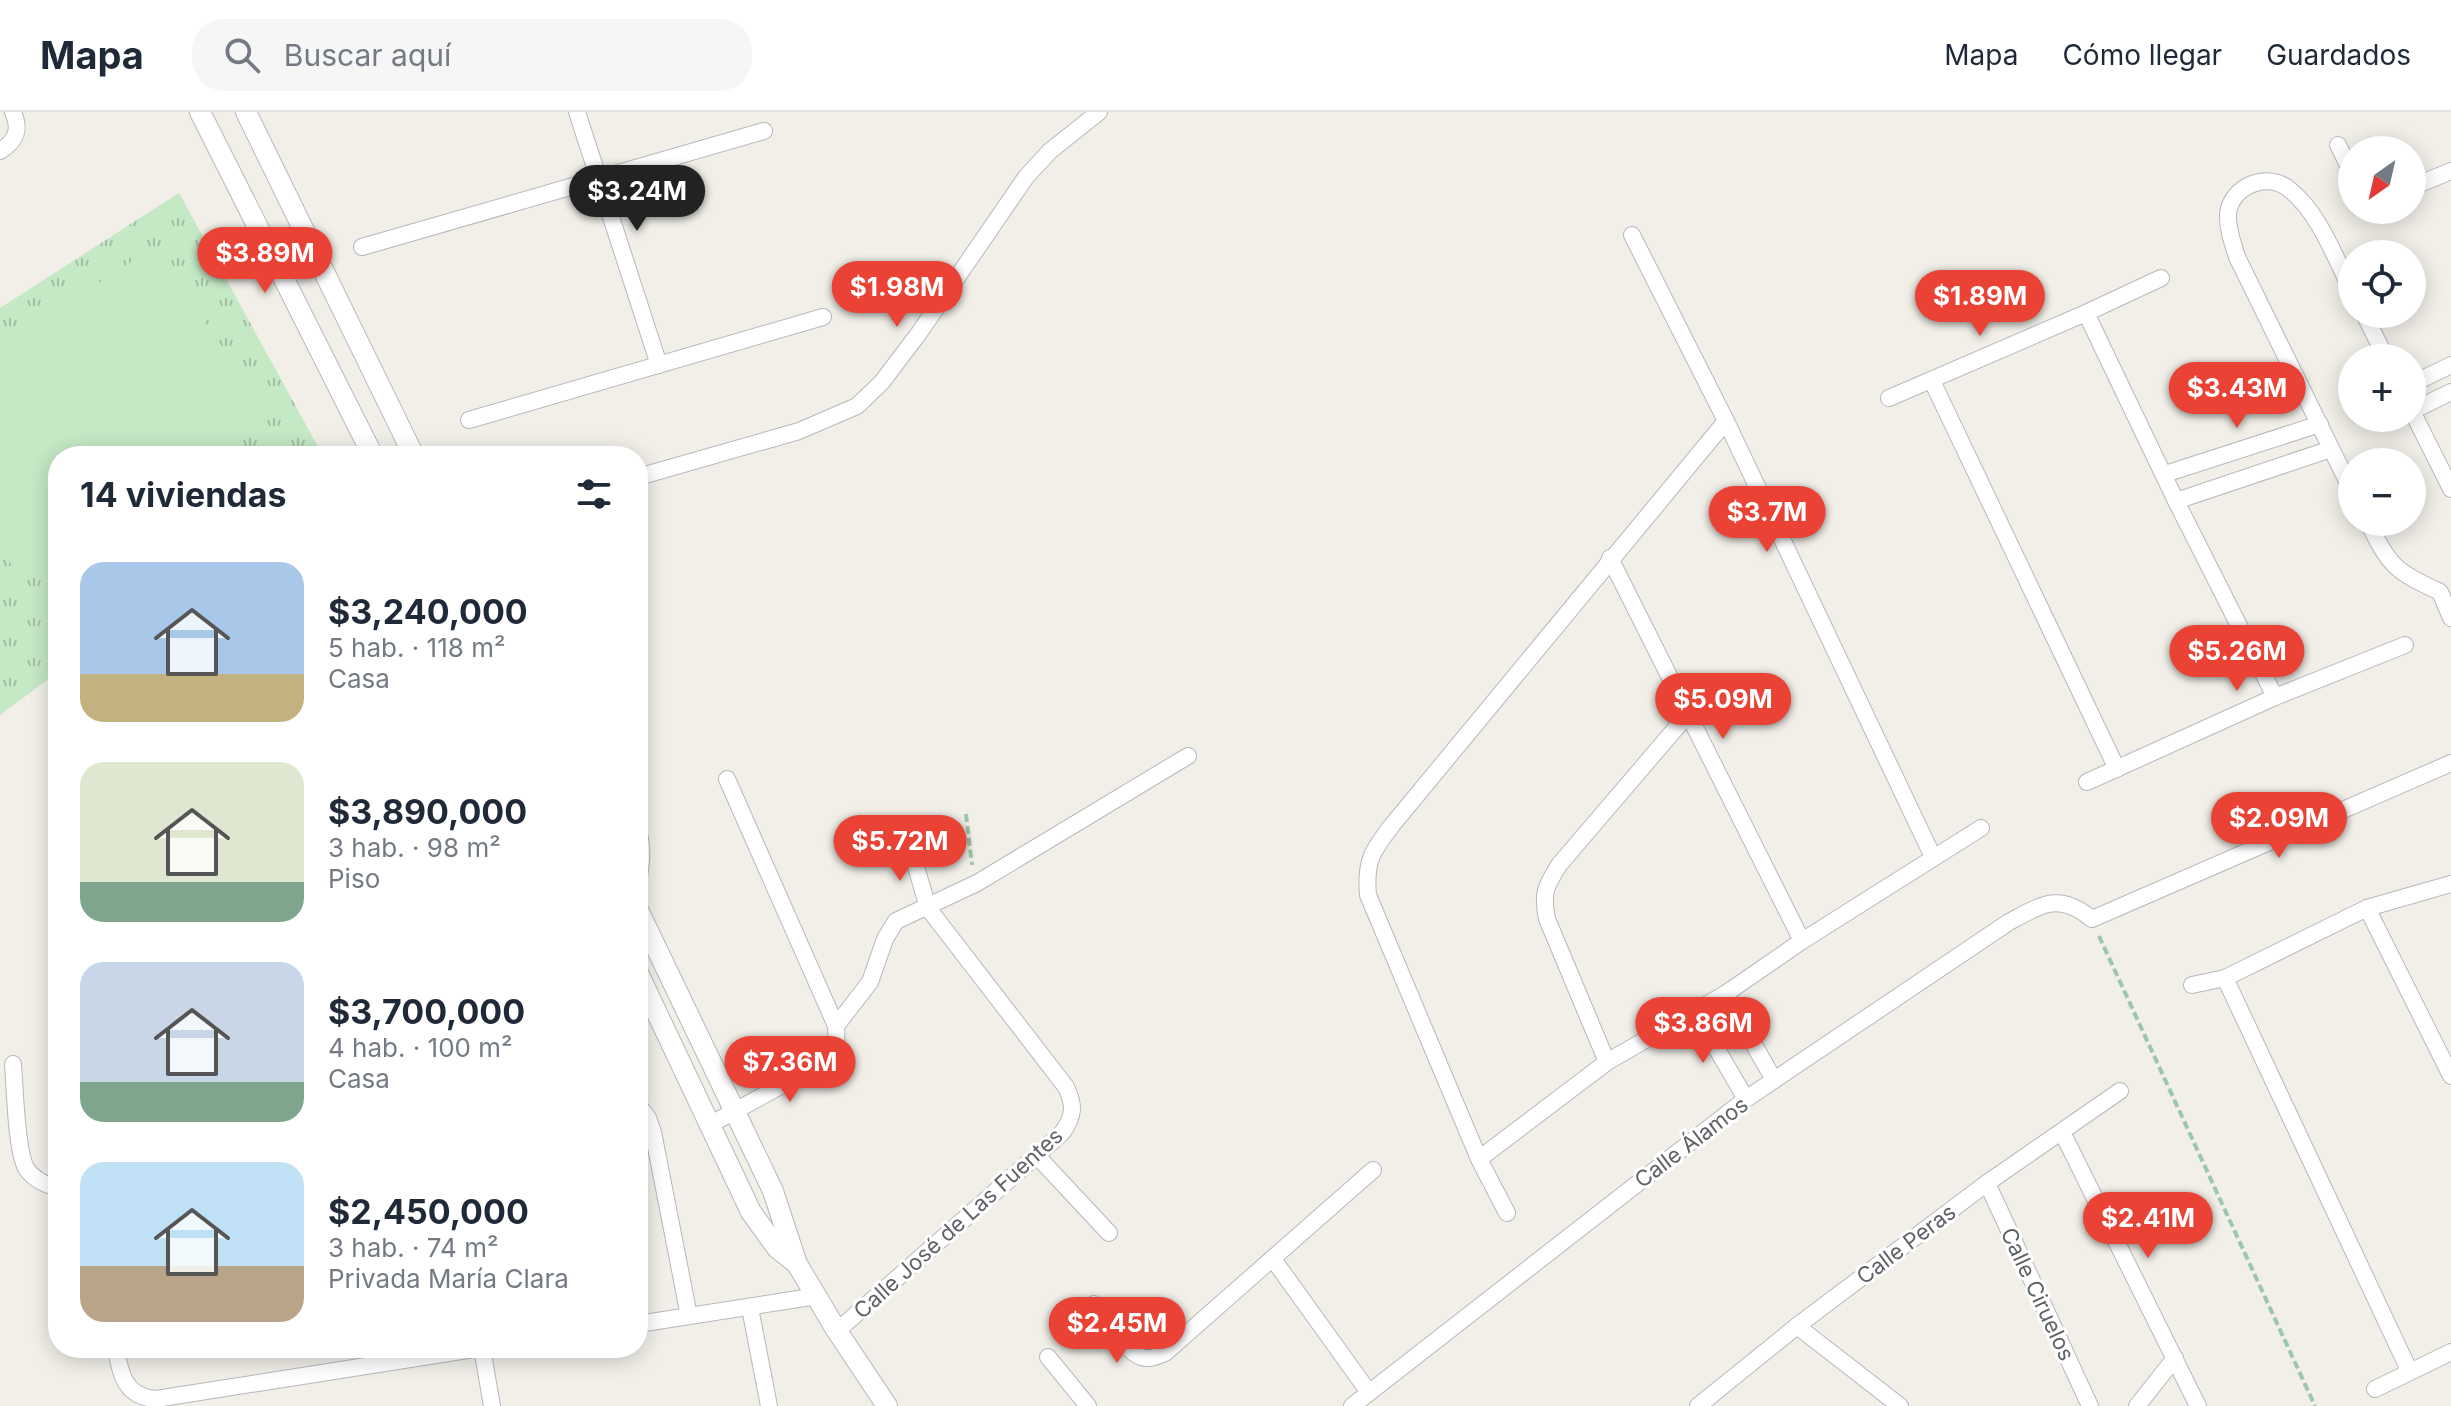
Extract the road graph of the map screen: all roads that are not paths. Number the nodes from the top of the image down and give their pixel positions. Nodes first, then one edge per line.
1 (13, 112) edge
2 (200, 112) edge
3 (246, 112) edge
4 (577, 112) edge
5 (1099, 112) edge
6 (764, 131) dead end
7 (0, 151) edge
8 (2451, 171) edge
9 (598, 179) junction
10 (2426, 181) edge
11 (1632, 235) dead end
12 (362, 247) dead end
13 (2338, 264) edge
14 (2161, 278) dead end
15 (2086, 313) junction
16 (823, 317) dead end
17 (659, 365) junction
18 (2451, 365) edge
19 (2426, 377) edge
20 (1932, 381) junction
21 (2451, 392) edge
22 (1889, 398) dead end
23 (2426, 404) edge
24 (469, 420) dead end
25 (1726, 421) junction
26 (2320, 424) junction
27 (2422, 432) edge
28 (368, 446) edge
29 (409, 446) edge
30 (2331, 449) junction
31 (2338, 463) edge
32 (648, 474) edge
33 (2165, 474) junction
34 (2451, 489) edge
35 (2176, 501) junction
36 (2375, 536) edge
37 (1610, 558) junction
38 (2446, 590) edge
39 (2451, 618) edge
40 (2405, 645) dead end
41 (2275, 697) junction
42 (1688, 714) junction
43 (1188, 756) dead end
44 (2451, 763) edge
45 (2117, 769) junction
46 (727, 779) dead end
47 (2087, 782) dead end
48 (1981, 828) dead end
49 (910, 846) dead end
50 (1933, 857) junction
51 (2451, 884) edge
52 (928, 908) junction
53 (2367, 908) junction
54 (648, 931) edge
55 (1802, 941) junction
56 (2225, 978) junction
57 (2192, 985) dead end
58 (648, 994) edge
59 (1725, 994) junction
60 (1694, 1010) junction
61 (836, 1026) junction
62 (1607, 1062) junction
63 (13, 1064) dead end
64 (2451, 1076) edge
65 (1774, 1080) junction
66 (2120, 1091) dead end
67 (1746, 1099) junction
68 (734, 1112) junction
69 (648, 1118) edge
70 (711, 1124) junction
71 (2062, 1132) junction
72 (1037, 1156) junction
73 (1479, 1159) junction
74 (1373, 1170) dead end
75 (48, 1183) edge
76 (1987, 1183) junction
77 (1507, 1213) dead end
78 (1109, 1233) dead end
79 (1273, 1259) junction
80 (797, 1264) junction
81 (817, 1296) junction
82 (1094, 1304) dead end
83 (750, 1308) junction
84 (689, 1316) junction
85 (648, 1322) edge
86 (1797, 1326) junction
87 (837, 1331) junction
88 (2451, 1352) edge
89 (1048, 1357) dead end
90 (117, 1358) edge
91 (417, 1358) edge
92 (483, 1358) edge
93 (2175, 1358) junction
94 (2409, 1370) junction
95 (2375, 1389) dead end
96 (1368, 1391) junction
97 (492, 1406) edge
98 (769, 1406) edge
99 (887, 1406) edge
100 (1088, 1406) edge
101 (1352, 1406) edge
102 (1698, 1406) edge
103 (1900, 1406) edge
104 (2090, 1406) edge
105 (2137, 1406) edge
106 (2198, 1406) edge

1 - 7 street
2 - 28 street
3 - 29 street
4 - 9 street
5 - 32 street
6 - 9 street
8 - 10 street
9 - 12 street
9 - 17 street
11 - 25 street
13 - 26 street
14 - 15 street
15 - 20 street
15 - 33 street
16 - 17 street
17 - 24 street
18 - 19 street
20 - 22 street
20 - 45 street
21 - 23 street
25 - 37 street
25 - 50 street
26 - 30 street
26 - 33 street
27 - 34 street
30 - 31 street
30 - 35 street
33 - 35 street
35 - 41 street
36 - 38 street
37 - 42 street
37 - 73 street
38 - 39 street
40 - 41 street
41 - 45 street
42 - 55 street
42 - 62 street
43 - 52 street
44 - 65 street, Calle Álamos
45 - 47 street
46 - 61 street
48 - 50 street
49 - 52 street
50 - 55 street
51 - 53 street
52 - 61 street
52 - 72 street, Calle José de Las Fuentes
53 - 56 street
53 - 64 street
54 - 68 street
55 - 59 street
56 - 57 street
56 - 94 street
58 - 70 street
59 - 60 street
59 - 65 street
60 - 62 street
60 - 67 street
61 - 68 street
62 - 73 street
63 - 75 street
65 - 67 street, Calle Álamos
66 - 71 street, Calle Peras
67 - 96 street, Calle Álamos
68 - 70 street
68 - 80 street
69 - 84 street
70 - 80 street
71 - 76 street, Calle Peras
71 - 93 street
72 - 78 street
72 - 87 street, Calle José de Las Fuentes
73 - 77 street
74 - 79 street
76 - 86 street, Calle Peras
76 - 104 street, Calle Ciruelos
79 - 82 street
79 - 96 street
80 - 81 street
81 - 83 street
81 - 87 street
83 - 84 street
83 - 98 street
84 - 85 street
86 - 102 street, Calle Peras
86 - 103 street
87 - 99 street
88 - 94 street
89 - 100 street
90 - 91 street
92 - 97 street
93 - 105 street
93 - 106 street
94 - 95 street
96 - 101 street, Calle Álamos

